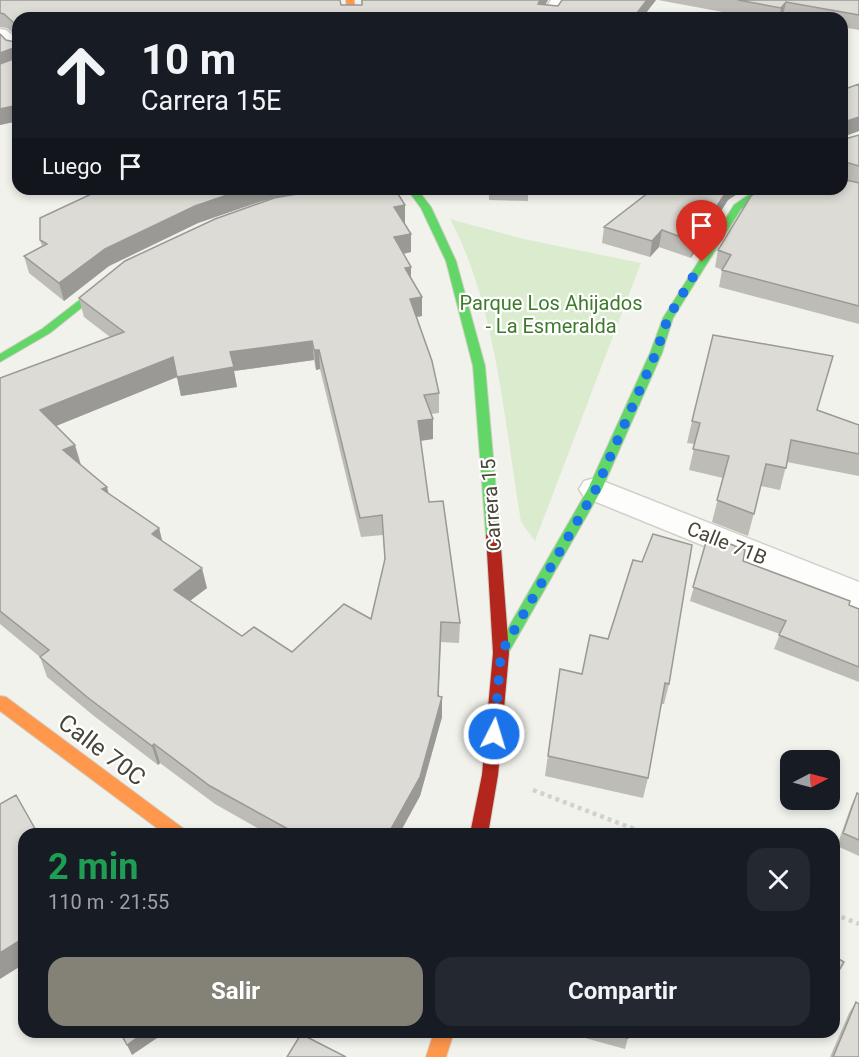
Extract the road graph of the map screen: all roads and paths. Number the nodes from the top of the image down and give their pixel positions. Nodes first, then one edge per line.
1 (0, 34) edge
2 (12, 44) edge
3 (417, 195) edge
4 (754, 195) edge
5 (129, 268) edge
6 (0, 359) edge
7 (596, 489) junction
8 (859, 596) edge
9 (501, 653) junction
10 (0, 702) edge
11 (490, 775) junction
12 (170, 828) edge
13 (480, 828) edge
14 (631, 828) edge
15 (840, 916) edge
16 (859, 924) edge
17 (442, 1038) edge
18 (436, 1057) edge

1 - 2 street
3 - 9 street, Carrera 15
4 - 7 street
5 - 6 street
7 - 8 street, Calle 71B
7 - 9 street
9 - 11 street, Carrera 15
10 - 12 street, Calle 70C
11 - 13 street, Carrera 15
11 - 14 path
15 - 16 path
17 - 18 street

